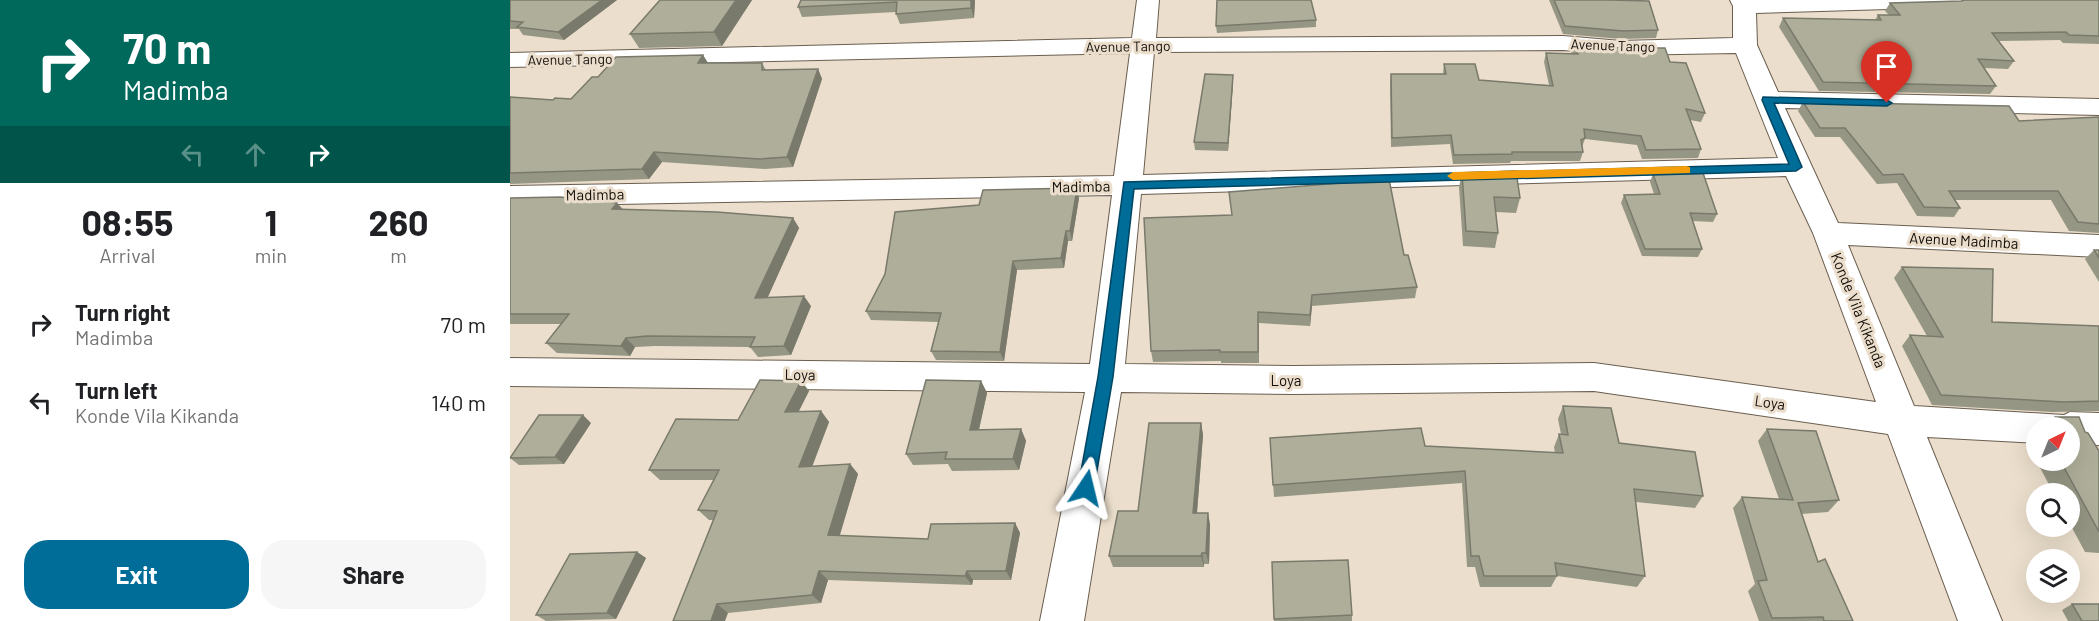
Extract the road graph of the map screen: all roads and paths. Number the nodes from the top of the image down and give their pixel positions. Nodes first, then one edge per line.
1 (1148, 0) edge
2 (1956, 0) edge
3 (1742, 3) edge
4 (1143, 45) junction
5 (1745, 45) junction
6 (510, 60) edge
7 (1767, 100) junction
8 (2099, 107) edge
9 (1796, 167) junction
10 (1128, 185) junction
11 (510, 196) edge
12 (1828, 233) junction
13 (2099, 246) edge
14 (510, 372) edge
15 (1106, 377) junction
16 (1904, 421) junction
17 (2026, 427) edge
18 (2080, 428) edge
19 (2099, 429) edge
20 (1062, 621) edge
21 (1980, 621) edge

1 - 4 street
2 - 3 street
3 - 5 street, Konde Vila Kikanda
4 - 5 street, Avenue Tango
4 - 6 street, Avenue Tango
4 - 10 street
5 - 7 street, Konde Vila Kikanda
7 - 8 street
7 - 9 street, Konde Vila Kikanda
9 - 10 street, Madimba
9 - 12 street, Konde Vila Kikanda
10 - 11 street, Madimba
10 - 15 street
12 - 13 street, Avenue Madimba
12 - 16 street, Konde Vila Kikanda
14 - 15 street, Loya
15 - 16 street, Loya
15 - 20 street
16 - 17 street, Loya
16 - 21 street, Konde Vila Kikanda
18 - 19 street

